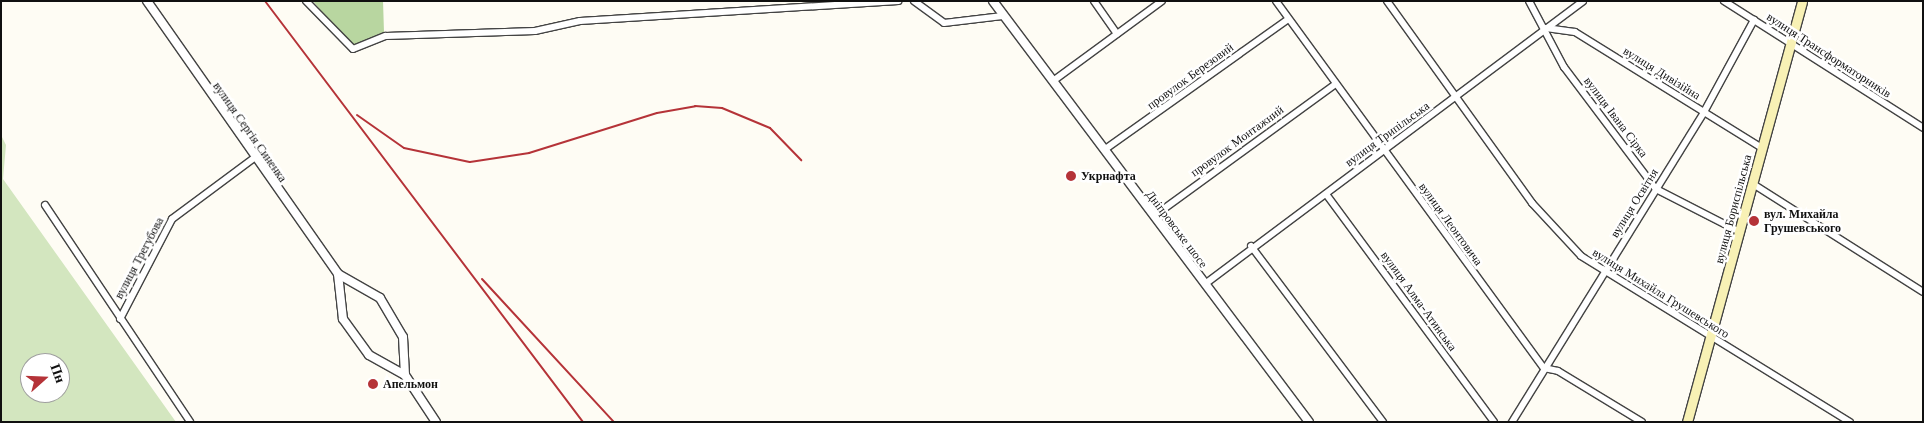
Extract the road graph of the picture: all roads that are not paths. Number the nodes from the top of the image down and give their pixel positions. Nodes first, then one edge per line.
1 (147, 1) edge
2 (306, 1) edge
3 (898, 1) edge
4 (914, 1) edge
5 (993, 1) edge
6 (1094, 1) edge
7 (1162, 1) edge
8 (1276, 1) edge
9 (1387, 1) edge
10 (1529, 1) edge
11 (1582, 1) edge
12 (1724, 1) edge
13 (1802, 1) edge
14 (1003, 16) junction
15 (1288, 19) junction
16 (1754, 20) junction
17 (1546, 28) junction
18 (1117, 34) junction
19 (1791, 43) junction
20 (1053, 81) junction
21 (1334, 85) junction
22 (1455, 98) junction
23 (1704, 112) junction
24 (1923, 128) edge
25 (1762, 148) junction
26 (1104, 150) junction
27 (1383, 151) junction
28 (254, 158) junction
29 (1753, 184) junction
30 (1656, 189) junction
31 (1326, 194) junction
32 (45, 205) dead end
33 (1154, 216) junction
34 (1740, 232) junction
35 (1252, 246) junction
36 (1604, 272) junction
37 (338, 274) junction
38 (1205, 284) junction
39 (1923, 292) edge
40 (120, 319) junction
41 (1712, 335) junction
42 (1544, 368) junction
43 (405, 375) junction
44 (190, 422) edge
45 (436, 422) edge
46 (1309, 422) edge
47 (1383, 422) edge
48 (1494, 422) edge
49 (1512, 422) edge
50 (1642, 422) edge
51 (1686, 422) edge
52 (1850, 422) edge

1 - 28 street, вулиця Сергія Синенка
2 - 3 street
4 - 14 street
5 - 14 street, Дніпровське шосе
6 - 18 street
7 - 18 street
8 - 15 street, вулиця Леонтовича
9 - 22 street, вулиця Михайла Грушевського
10 - 17 street, вулиця Івана Сірка
11 - 17 street, вулиця Трипільська
12 - 16 street, вулиця Трансформаторників
13 - 19 main road, вулиця Бориспільська
14 - 20 street, Дніпровське шосе
15 - 21 street, вулиця Леонтовича
15 - 26 street, провулок Березовий
16 - 19 street, вулиця Трансформаторників
16 - 23 street, вулиця Освітня
17 - 22 street, вулиця Трипільська
17 - 23 street, вулиця Дивізійна
17 - 30 street, вулиця Івана Сірка
18 - 20 street
19 - 24 street, вулиця Трансформаторників
19 - 25 main road, вулиця Бориспільська
20 - 26 street, Дніпровське шосе
21 - 27 street, вулиця Леонтовича
21 - 33 street, провулок Монтажний
22 - 27 street, вулиця Трипільська
22 - 36 street, вулиця Михайла Грушевського
23 - 25 street, вулиця Дивізійна
23 - 30 street, вулиця Освітня
25 - 29 main road, вулиця Бориспільська
26 - 33 street, Дніпровське шосе
27 - 31 street, вулиця Трипільська
27 - 42 street, вулиця Леонтовича
28 - 37 street, вулиця Сергія Синенка
28 - 40 street, вулиця Трегубова
29 - 34 main road, вулиця Бориспільська
29 - 39 street
30 - 34 street, вулиця Івана Сірка
30 - 36 street, вулиця Освітня
31 - 35 street, вулиця Трипільська
31 - 48 street, вулиця Алма-Атинська
32 - 40 street, вулиця Трегубова
33 - 38 street, Дніпровське шосе
34 - 41 main road, вулиця Бориспільська
35 - 38 street, вулиця Трипільська
35 - 47 street
36 - 41 street, вулиця Михайла Грушевського
36 - 42 street, вулиця Освітня
37 - 43 street, вулиця Сергія Синенка
37 - 43 street, вулиця Сергія Синенка
38 - 46 street, Дніпровське шосе
40 - 44 street, вулиця Трегубова
41 - 51 main road, вулиця Бориспільська
41 - 52 street, вулиця Михайла Грушевського
42 - 49 street, вулиця Освітня
42 - 50 street
43 - 45 street, вулиця Сергія Синенка

